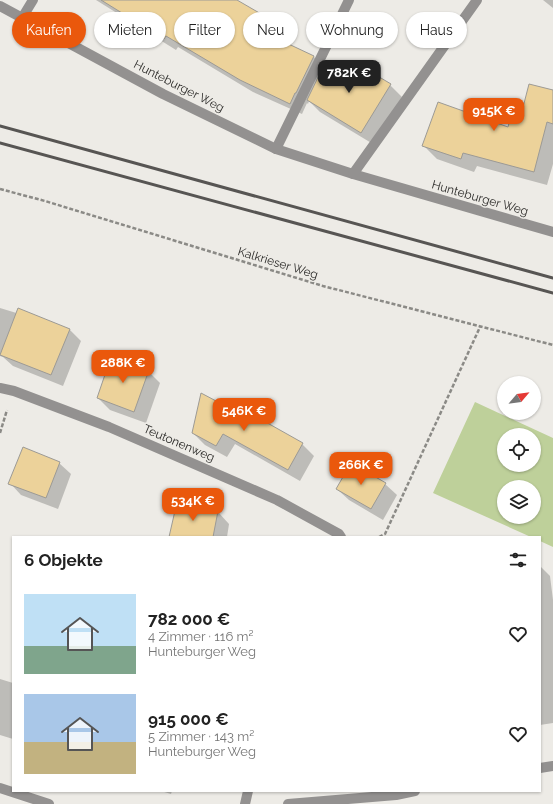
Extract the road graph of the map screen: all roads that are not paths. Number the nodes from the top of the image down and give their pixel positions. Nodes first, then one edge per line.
1 (33, 0) edge
2 (349, 0) edge
3 (477, 0) edge
4 (0, 6) edge
5 (26, 12) edge
6 (12, 13) edge
7 (78, 48) edge
8 (276, 149) junction
9 (353, 174) junction
10 (553, 232) edge
11 (0, 388) edge
12 (341, 536) edge
13 (553, 766) edge
14 (541, 768) edge
15 (0, 788) edge
16 (248, 792) edge
17 (411, 792) edge
18 (48, 804) edge
19 (245, 804) edge
20 (288, 804) edge

1 - 5 street
2 - 8 street
3 - 9 street
4 - 6 street, Hunteburger Weg
7 - 8 street, Hunteburger Weg
8 - 9 street, Hunteburger Weg
9 - 10 street, Hunteburger Weg
11 - 12 street, Teutonenweg
13 - 14 street
15 - 18 street
16 - 19 street
17 - 20 street

